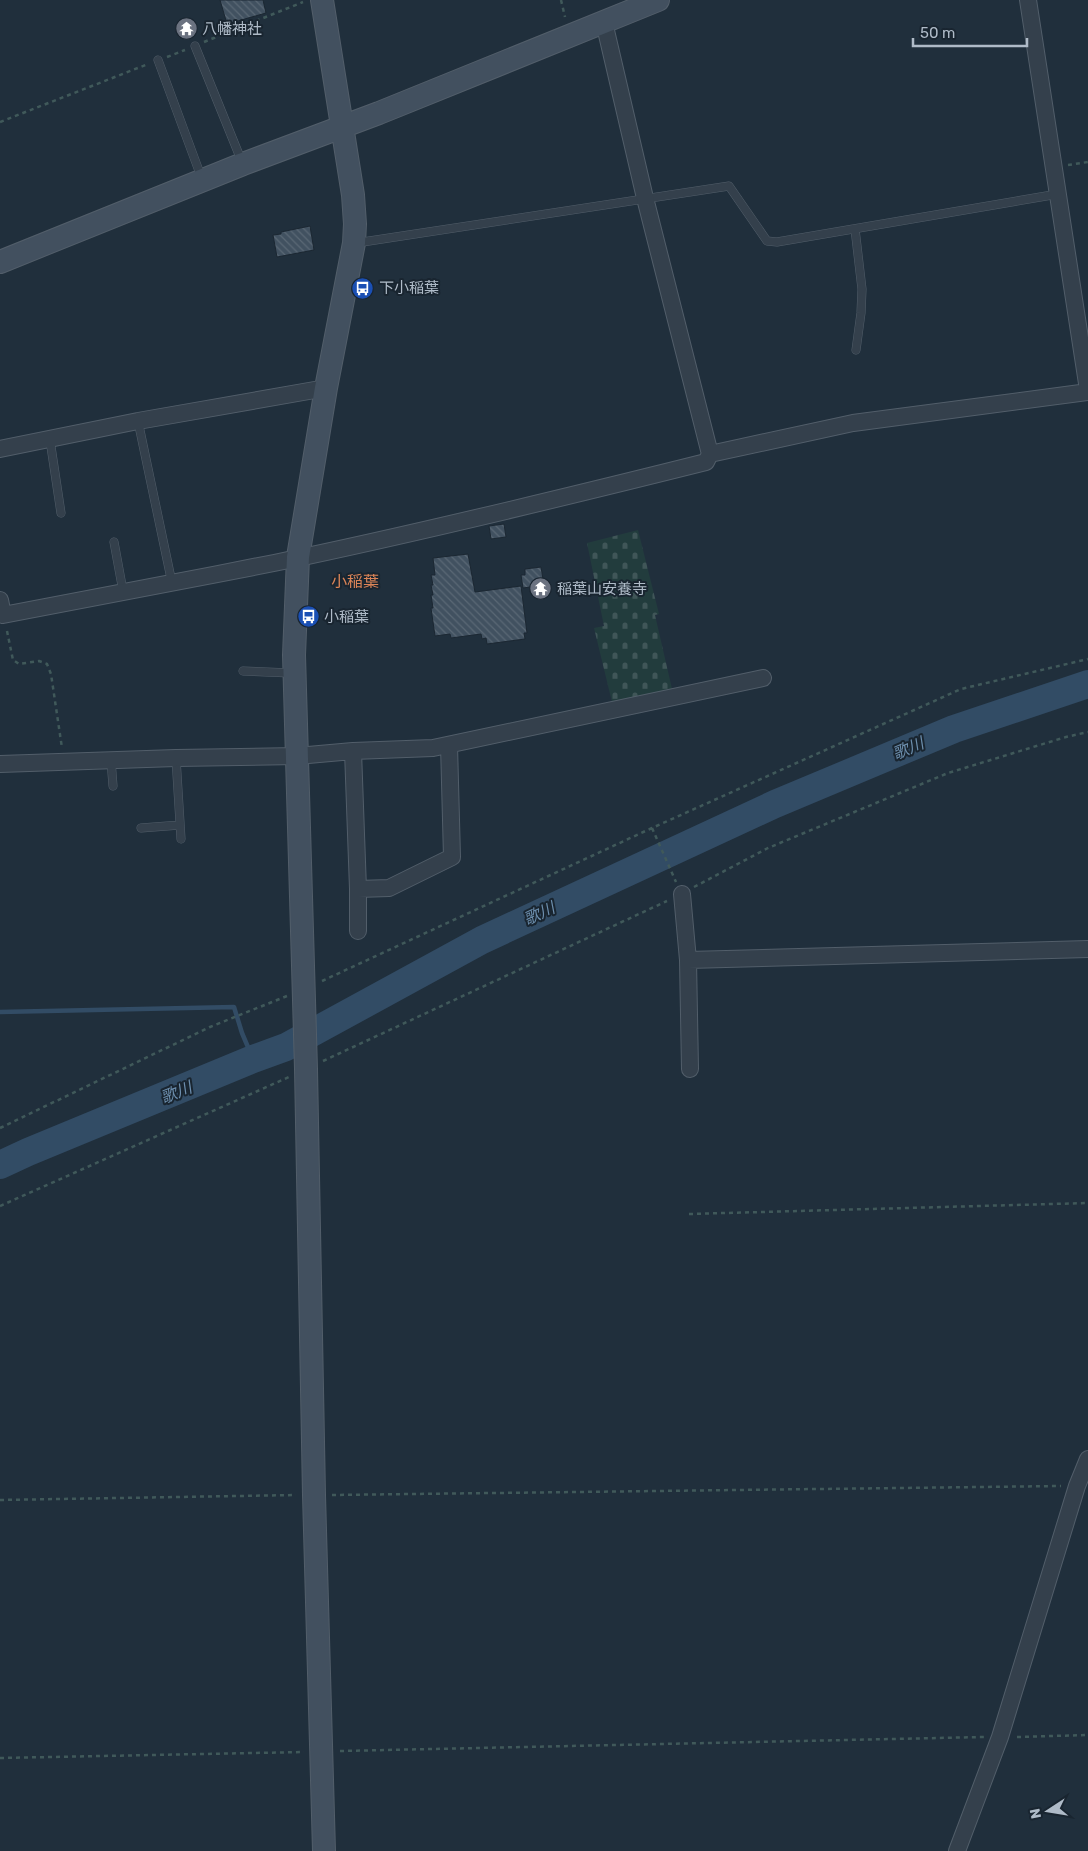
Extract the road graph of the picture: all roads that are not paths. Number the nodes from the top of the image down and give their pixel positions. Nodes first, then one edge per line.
1 (322, 0) edge
2 (658, 0) edge
3 (1028, 0) edge
4 (604, 22) junction
5 (195, 46) dead end
6 (158, 60) dead end
7 (342, 127) junction
8 (243, 164) junction
9 (203, 181) junction
10 (1058, 194) junction
11 (645, 198) junction
12 (855, 229) junction
13 (354, 243) junction
14 (0, 262) edge
15 (856, 350) dead end
16 (326, 388) junction
17 (1088, 391) edge
18 (138, 421) junction
19 (50, 440) junction
20 (0, 449) edge
21 (710, 454) junction
22 (61, 513) dead end
23 (114, 542) dead end
24 (298, 557) junction
25 (172, 583) junction
26 (123, 591) junction
27 (1, 610) edge
28 (243, 670) dead end
29 (295, 673) junction
30 (763, 678) dead end
31 (449, 745) junction
32 (353, 751) junction
33 (297, 756) junction
34 (176, 758) junction
35 (110, 760) junction
36 (0, 764) edge
37 (113, 786) dead end
38 (180, 825) junction
39 (141, 828) dead end
40 (181, 839) dead end
41 (358, 889) junction
42 (682, 894) road end
43 (358, 931) dead end
44 (1088, 949) edge
45 (688, 960) junction
46 (690, 1070) dead end
47 (1088, 1459) edge
48 (324, 1851) edge
49 (956, 1851) edge

1 - 7 street
2 - 4 street
3 - 10 street
4 - 7 street
4 - 11 street
5 - 8 lane
6 - 9 lane
7 - 8 street
7 - 13 street
8 - 9 street
9 - 14 street
10 - 12 lane
10 - 17 street
11 - 12 lane
11 - 13 lane
11 - 21 street
12 - 15 lane
13 - 16 street
16 - 18 street
16 - 24 street
17 - 21 street
18 - 19 street
18 - 25 lane
19 - 20 street
19 - 22 lane
21 - 24 street
23 - 26 lane
24 - 25 street
24 - 29 street
25 - 26 street
26 - 27 street
28 - 29 lane
29 - 33 street
30 - 31 street
31 - 32 street
31 - 41 street
32 - 33 street
32 - 41 street
33 - 34 street
33 - 48 street
34 - 35 street
34 - 38 lane
35 - 36 street
35 - 37 lane
38 - 39 lane
38 - 40 lane
41 - 43 street
42 - 45 street
44 - 45 street
45 - 46 street
47 - 49 street

